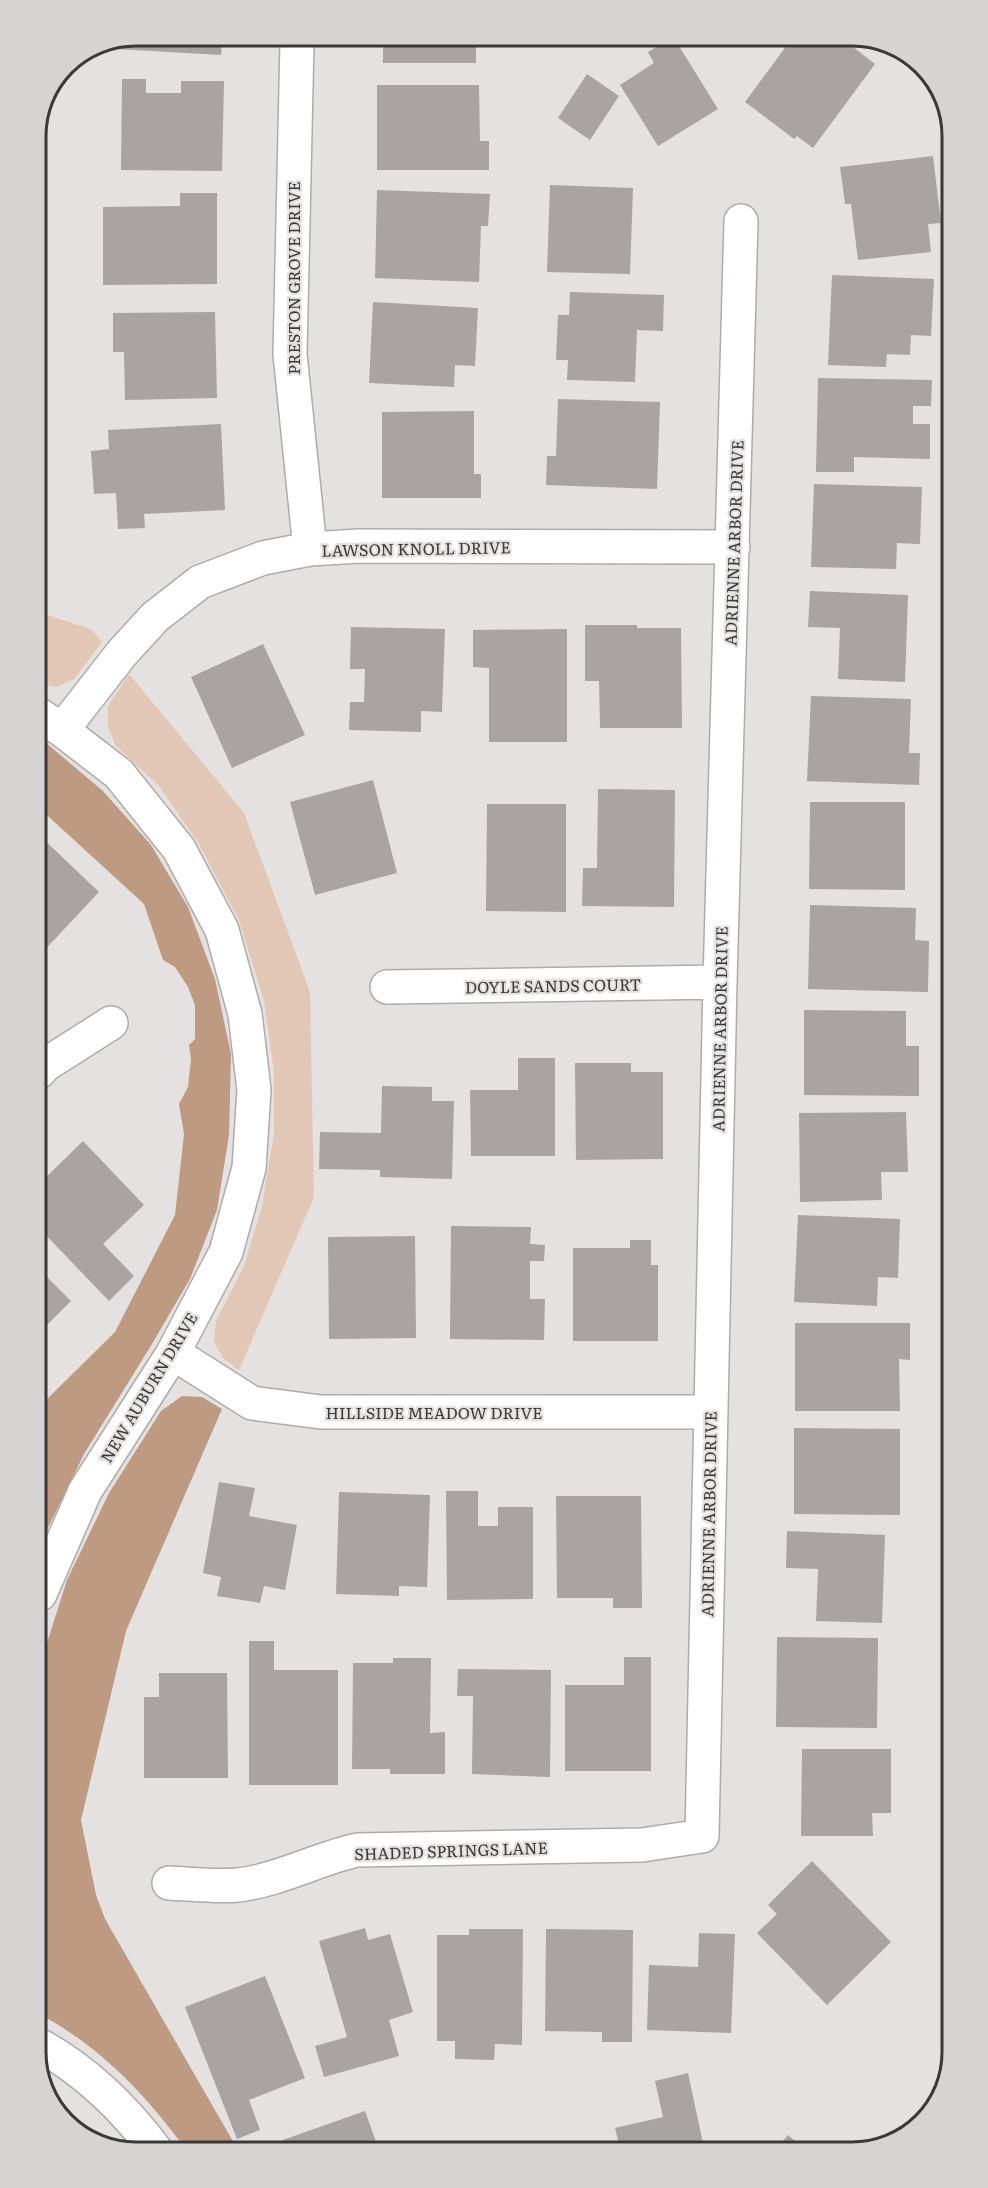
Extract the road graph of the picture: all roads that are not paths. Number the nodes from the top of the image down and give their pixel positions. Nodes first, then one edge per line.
1 (297, 46) edge
2 (741, 221) dead end
3 (733, 547) junction
4 (310, 549) junction
5 (50, 722) edge
6 (720, 982) junction
7 (387, 987) dead end
8 (111, 1023) dead end
9 (47, 1064) edge
10 (173, 1353) junction
11 (710, 1412) junction
12 (46, 1580) edge
13 (702, 1836) joint
14 (169, 1883) dead end
15 (46, 2049) edge
16 (149, 2141) edge

1 - 4 street, PRESTON GROVE DRIVE
2 - 3 street, ADRIENNE ARBOR DRIVE
3 - 4 street, LAWSON KNOLL DRIVE
3 - 6 street, ADRIENNE ARBOR DRIVE
4 - 5 street, LAWSON KNOLL DRIVE
5 - 10 street, NEW AUBURN DRIVE
6 - 7 street, DOYLE SANDS COURT
6 - 11 street, ADRIENNE ARBOR DRIVE
8 - 9 street
10 - 11 street, HILLSIDE MEADOW DRIVE
10 - 12 street, NEW AUBURN DRIVE
11 - 13 street, ADRIENNE ARBOR DRIVE
13 - 14 street, SHADED SPRINGS LANE
15 - 16 street

